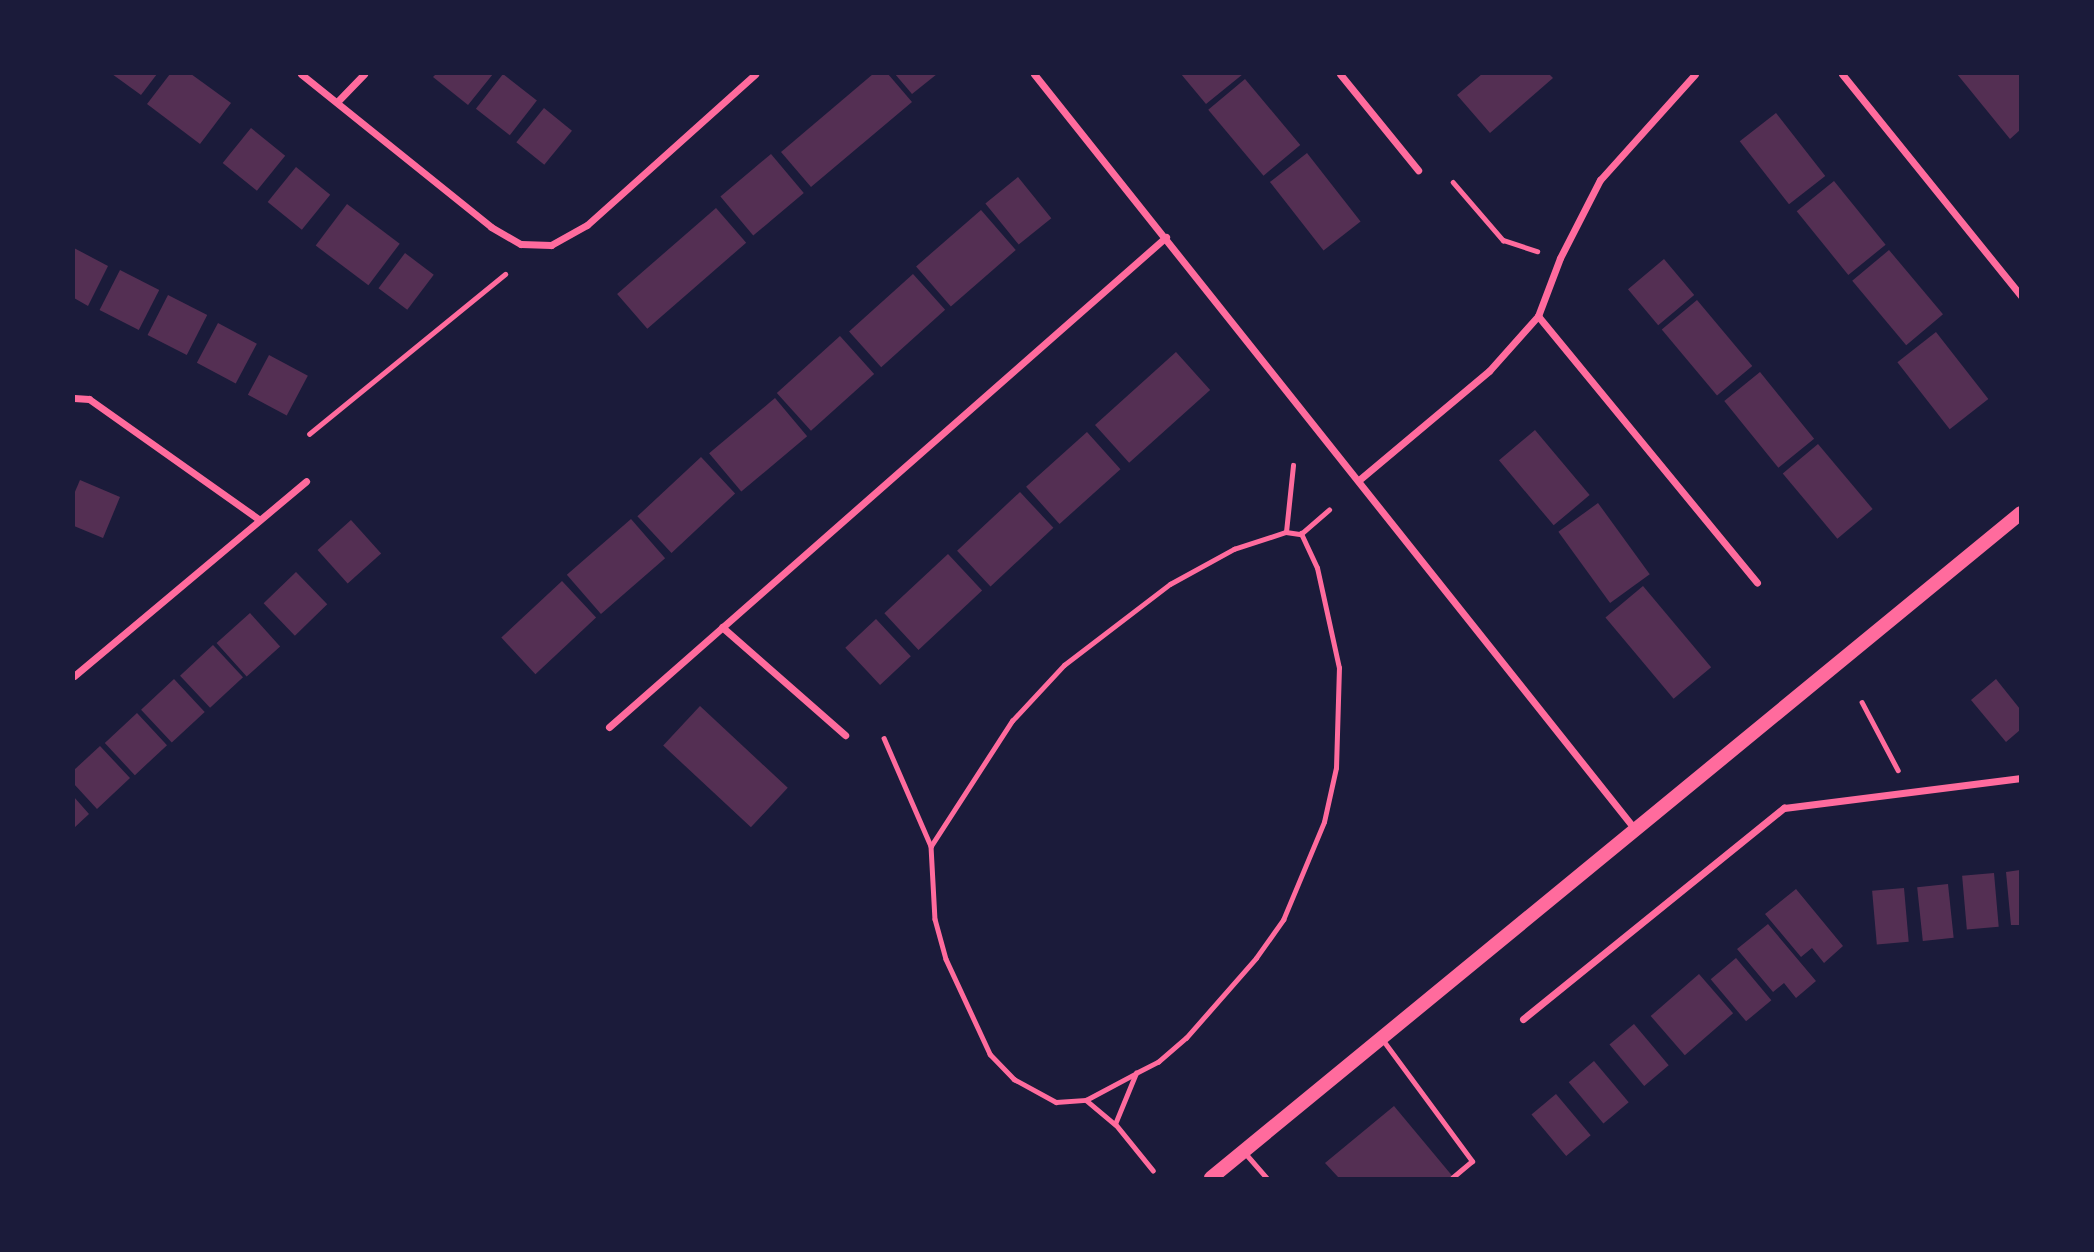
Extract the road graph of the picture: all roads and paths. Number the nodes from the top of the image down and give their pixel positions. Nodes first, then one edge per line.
1 (301, 74) edge
2 (364, 74) edge
3 (755, 74) edge
4 (1034, 74) edge
5 (1340, 74) edge
6 (1695, 74) edge
7 (1842, 74) edge
8 (337, 102) junction
9 (1418, 170) dead end
10 (1453, 182) dead end
11 (1166, 237) junction
12 (1537, 251) dead end
13 (506, 274) dead end
14 (2021, 296) edge
15 (1538, 316) junction
16 (74, 398) edge
17 (309, 434) dead end
18 (1293, 466) dead end
19 (1359, 480) junction
20 (306, 481) dead end
21 (1329, 510) dead end
22 (2021, 513) edge
23 (257, 518) junction
24 (1286, 532) junction
25 (1301, 534) junction
26 (1757, 583) dead end
27 (722, 626) junction
28 (74, 676) edge
29 (1862, 702) dead end
30 (608, 727) dead end
31 (845, 735) dead end
32 (884, 738) dead end
33 (1898, 770) dead end
34 (2021, 778) edge
35 (1634, 828) junction
36 (931, 846) junction
37 (1523, 1019) dead end
38 (1381, 1039) junction
39 (1136, 1073) junction
40 (1086, 1100) junction
41 (1115, 1124) junction
42 (1244, 1152) junction
43 (1153, 1171) dead end
44 (1211, 1178) edge
45 (1267, 1178) edge
46 (1452, 1178) edge

1 - 8 street
2 - 8 street
3 - 8 street
4 - 11 street
5 - 9 street
6 - 15 street
7 - 14 street
10 - 12 path
11 - 19 street
11 - 27 street
13 - 17 path
15 - 19 street
15 - 26 street
16 - 23 street
18 - 24 path
19 - 35 street
20 - 23 street
21 - 25 path
22 - 35 main road
23 - 28 street
24 - 25 path
24 - 36 path
25 - 39 path
27 - 30 street
27 - 31 street
29 - 33 path
32 - 36 path
34 - 37 street
35 - 38 main road
36 - 40 path
38 - 42 main road
38 - 46 lane
39 - 40 path
39 - 41 path
40 - 41 path
41 - 43 path
42 - 44 main road
42 - 45 lane

